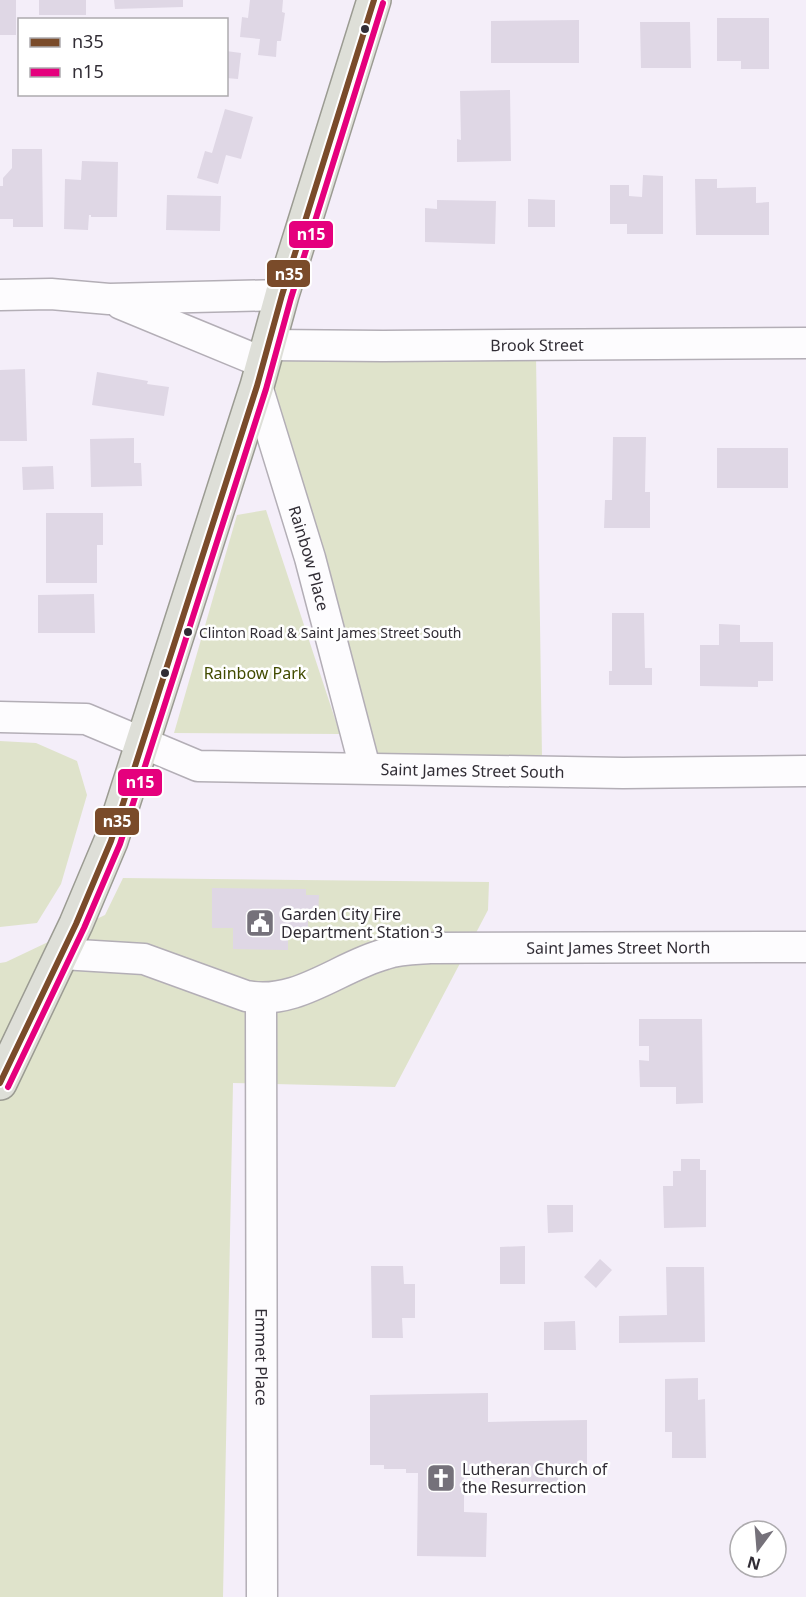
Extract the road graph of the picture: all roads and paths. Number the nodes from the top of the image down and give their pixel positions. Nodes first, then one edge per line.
1 (375, 0) edge
2 (0, 295) edge
3 (282, 295) junction
4 (110, 299) junction
5 (806, 343) edge
6 (263, 365) junction
7 (0, 717) edge
8 (143, 744) junction
9 (365, 768) junction
10 (806, 771) edge
11 (806, 947) edge
12 (62, 954) junction
13 (261, 999) junction
14 (0, 1083) edge
15 (262, 1597) edge

1 - 3 main road
2 - 4 street, Brook Street
3 - 4 street, Brook Street
3 - 6 main road
4 - 6 street, Brook Street
5 - 6 street, Brook Street
6 - 8 main road
6 - 9 street, Rainbow Place
7 - 8 street, Saint James Street South
8 - 9 street, Saint James Street South
8 - 12 main road
9 - 10 street, Saint James Street South
11 - 13 street, Saint James Street North
12 - 13 street
12 - 14 main road
13 - 15 street, Emmet Place

